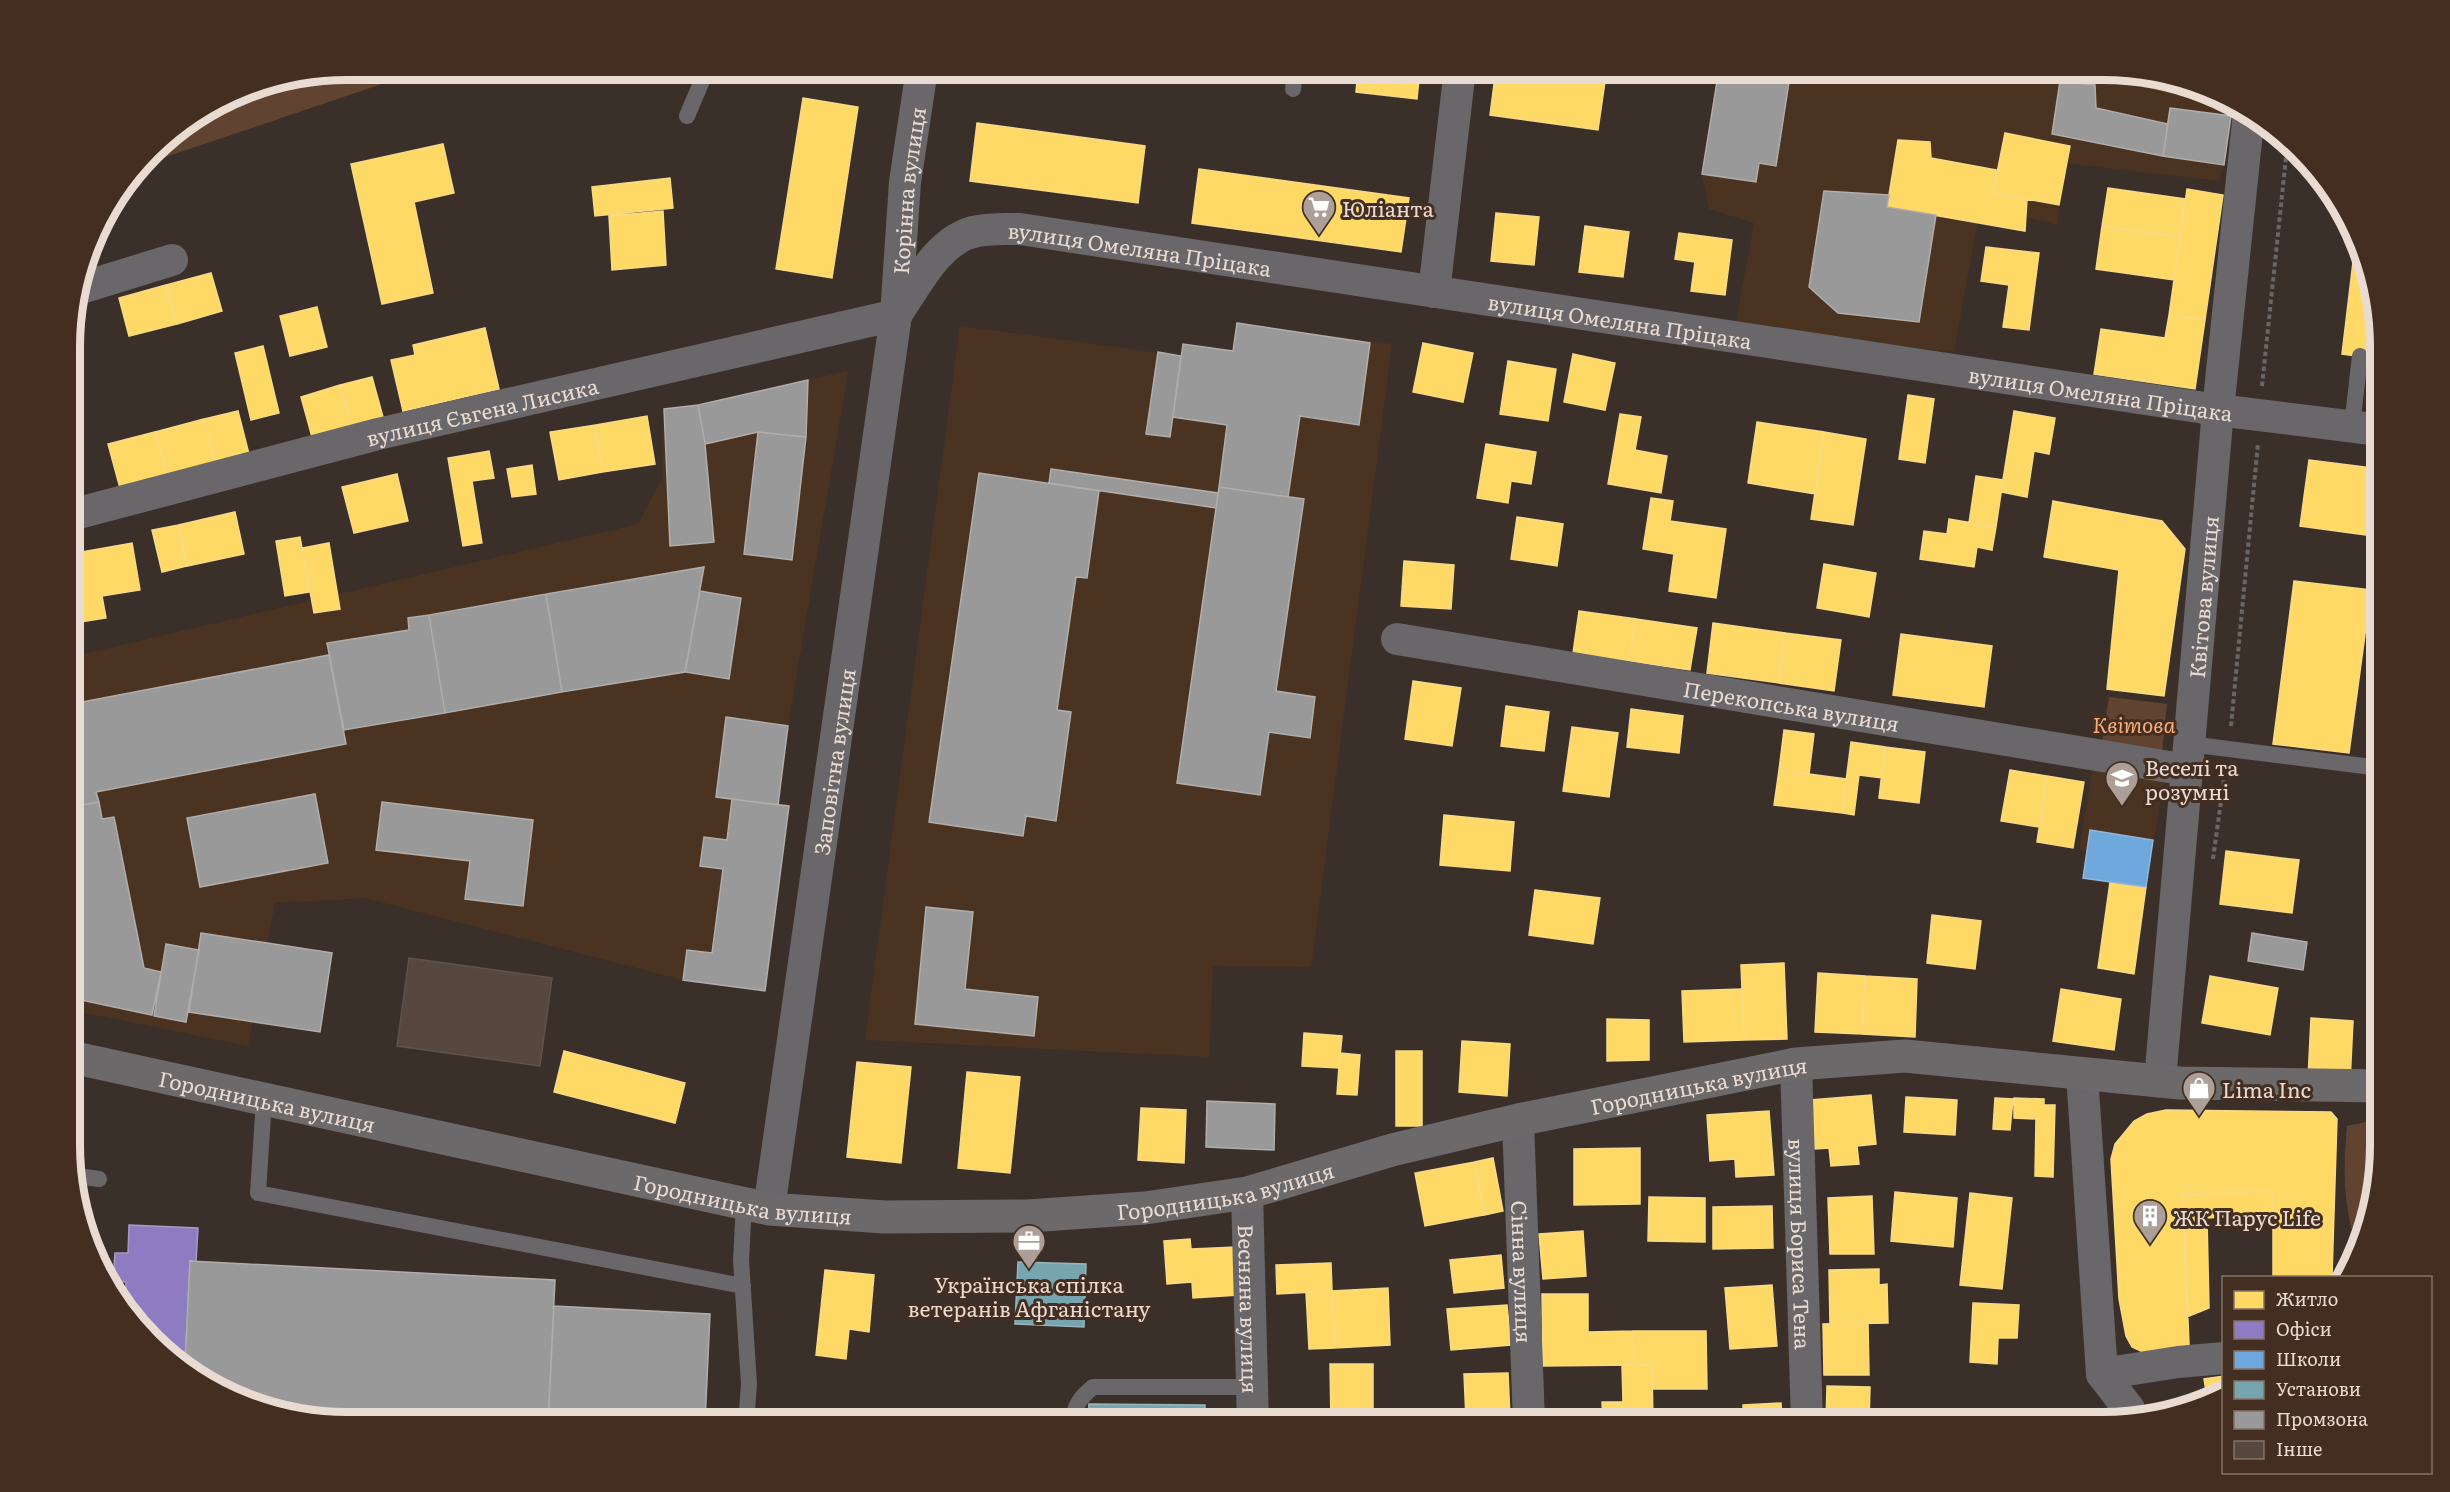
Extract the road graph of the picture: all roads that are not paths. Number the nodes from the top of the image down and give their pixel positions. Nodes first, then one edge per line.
1 (702, 80) edge
2 (920, 80) edge
3 (1294, 80) edge
4 (1459, 80) edge
5 (1293, 89) dead end
6 (687, 116) dead end
7 (2248, 122) edge
8 (172, 260) dead end
9 (87, 287) edge
10 (1434, 292) junction
11 (896, 315) junction
12 (2360, 356) dead end
13 (2218, 410) junction
14 (2366, 428) edge
15 (80, 513) edge
16 (1397, 639) dead end
17 (2188, 757) junction
18 (2370, 767) edge
19 (80, 1059) edge
20 (1796, 1064) junction
21 (2082, 1074) junction
22 (2160, 1081) junction
23 (2370, 1086) edge
24 (264, 1099) junction
25 (1518, 1120) junction
26 (82, 1176) edge
27 (99, 1179) dead end
28 (1247, 1193) junction
29 (756, 1206) junction
30 (743, 1286) junction
31 (2222, 1358) edge
32 (2102, 1374) junction
33 (1254, 1387) junction
34 (2129, 1411) edge
35 (747, 1412) edge
36 (1073, 1412) edge
37 (1253, 1412) edge
38 (1529, 1412) edge
39 (1806, 1412) edge

1 - 6 lane
2 - 11 street, Корінна вулиця
3 - 5 lane
4 - 10 street
7 - 13 street, Квітова вулиця
8 - 9 street
10 - 11 street, вулиця Омеляна Пріцака
10 - 13 street, вулиця Омеляна Пріцака
11 - 15 street, вулиця Євгена Лисика
11 - 29 street, Заповітна вулиця
12 - 14 lane
13 - 14 street, вулиця Омеляна Пріцака
13 - 17 street, Квітова вулиця
16 - 17 street, Перекопська вулиця
17 - 18 lane
17 - 22 street, Квітова вулиця
19 - 24 street, Городницька вулиця
20 - 21 street, Городницька вулиця
20 - 25 street, Городницька вулиця
20 - 39 street, вулиця Бориса Тена
21 - 22 street, Городницька вулиця
21 - 32 street
22 - 23 street, Городницька вулиця
24 - 29 street, Городницька вулиця
24 - 30 lane
25 - 28 street, Городницька вулиця
25 - 38 street, Сінна вулиця
26 - 27 lane
28 - 29 street, Городницька вулиця
28 - 33 street, Весняна вулиця
29 - 30 lane
30 - 35 lane
31 - 32 street
32 - 34 street
33 - 36 lane
33 - 37 street, Весняна вулиця

